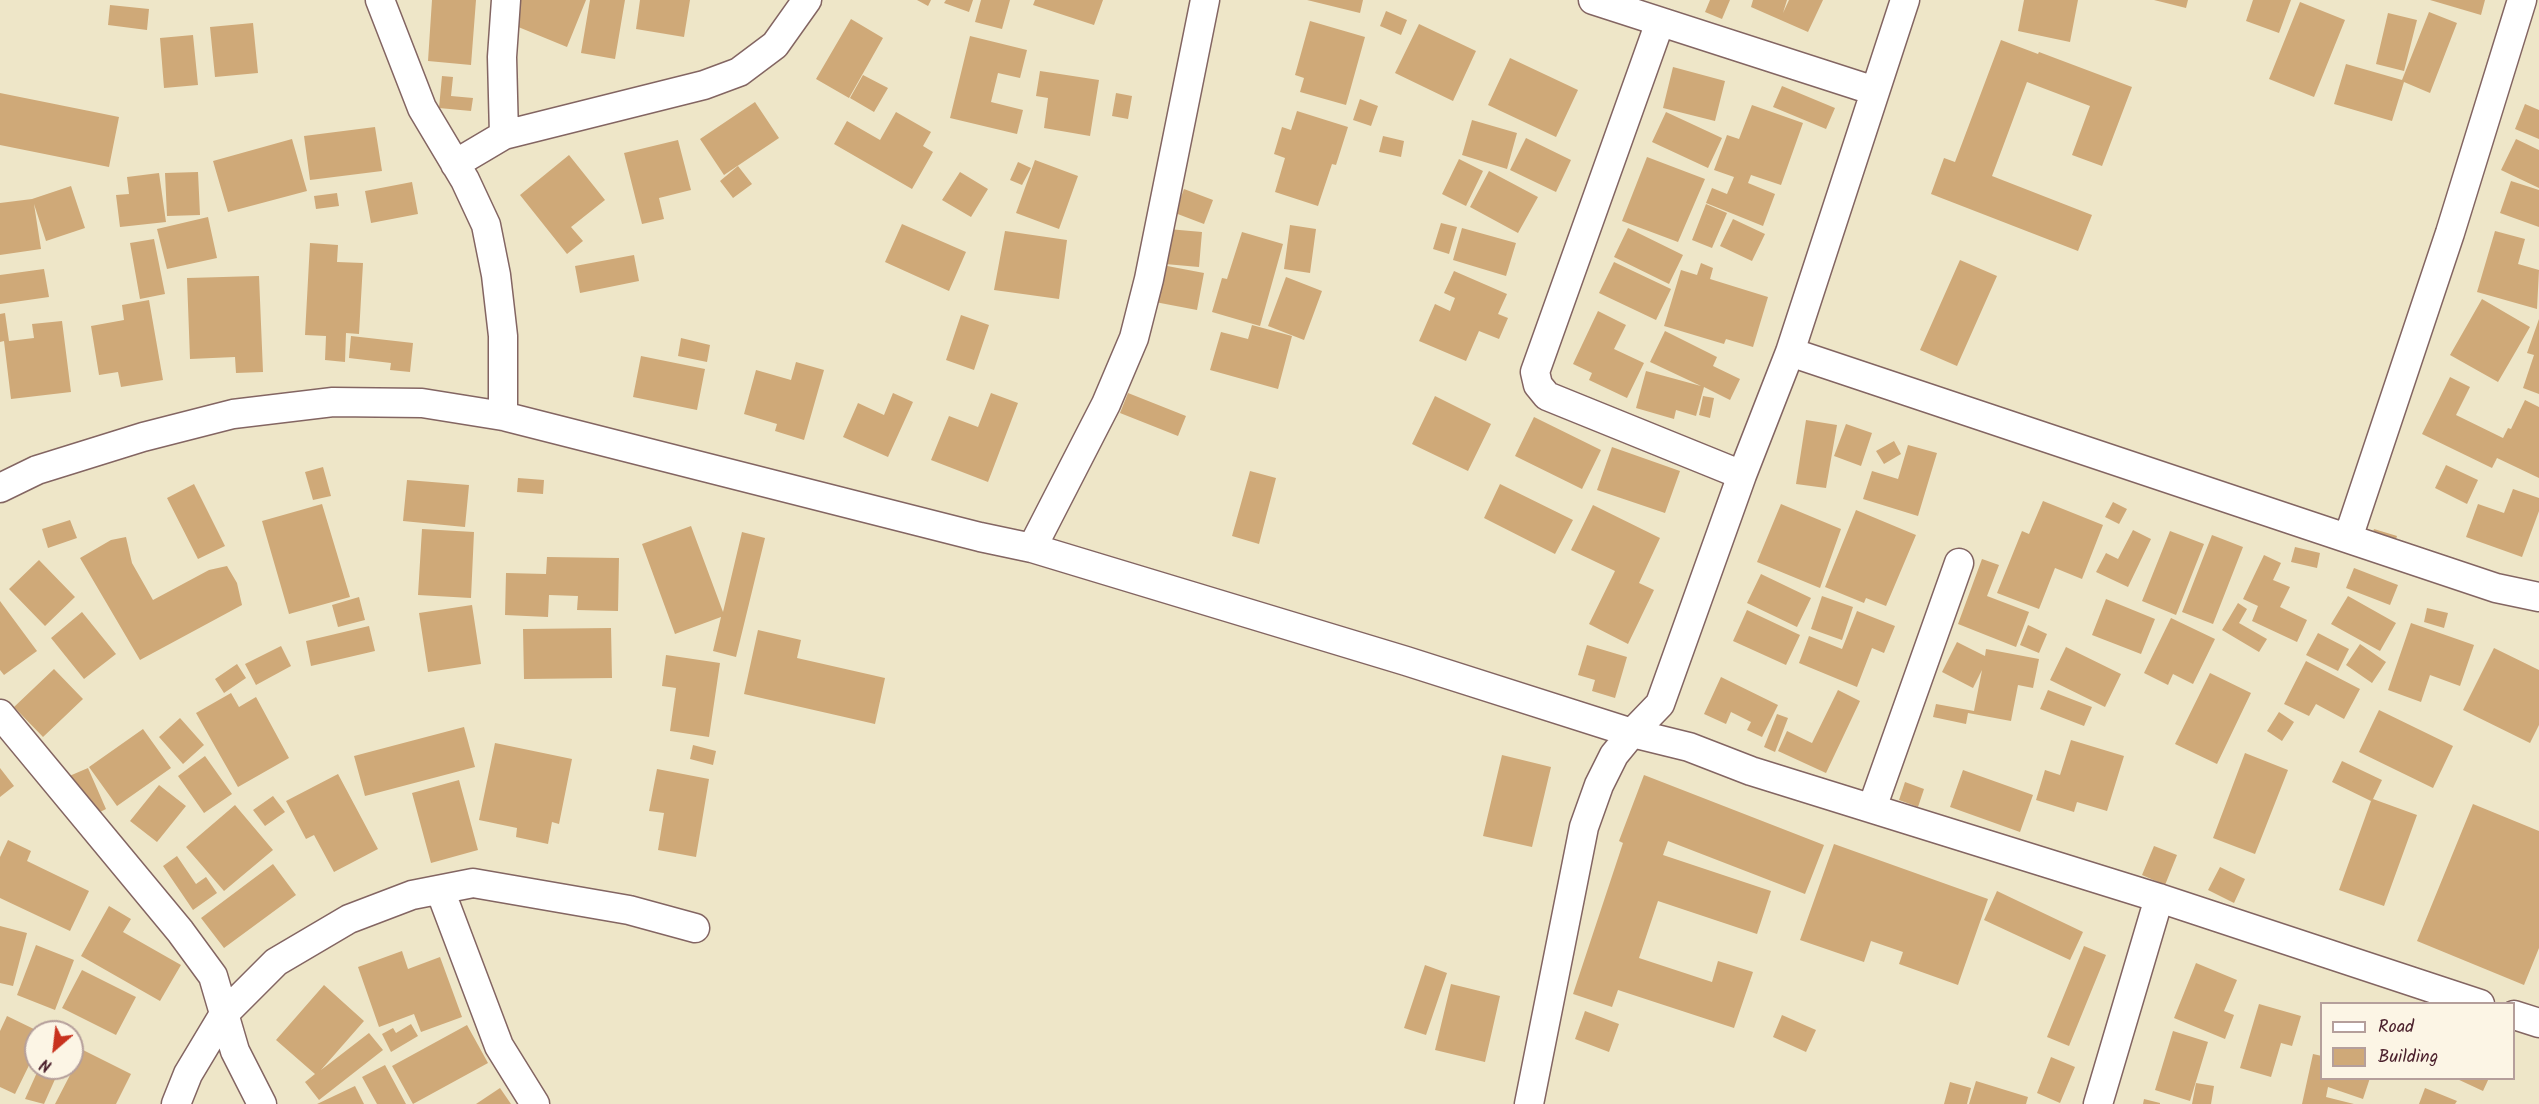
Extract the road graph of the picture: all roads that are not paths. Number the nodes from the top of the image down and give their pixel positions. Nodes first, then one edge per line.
1 (380, 0) edge
2 (506, 0) edge
3 (807, 0) edge
4 (1205, 0) edge
5 (1593, 0) edge
6 (1905, 0) edge
7 (2522, 0) edge
8 (1660, 22) junction
9 (1875, 91) junction
10 (504, 135) junction
11 (455, 164) junction
12 (1790, 352) junction
13 (503, 416) junction
14 (1742, 475) junction
15 (0, 488) edge
16 (2348, 538) junction
17 (1032, 548) junction
18 (1959, 563) dead end
19 (2539, 597) edge
20 (0, 714) edge
21 (1632, 734) junction
22 (1872, 808) junction
23 (440, 890) junction
24 (2159, 898) junction
25 (695, 928) dead end
26 (2474, 1002) edge
27 (224, 1014) junction
28 (2515, 1015) edge
29 (2539, 1023) edge
30 (176, 1104) edge
31 (262, 1104) edge
32 (535, 1104) edge
33 (1529, 1104) edge
34 (2098, 1104) edge

1 - 11 street
2 - 10 street
3 - 10 street
4 - 17 street
5 - 8 street
6 - 9 street
7 - 16 street
8 - 9 street
8 - 14 street
9 - 12 street
10 - 11 street
11 - 13 street
12 - 14 street
12 - 16 street
13 - 15 street
13 - 17 street
14 - 21 street
16 - 19 street
17 - 21 street
18 - 22 street
20 - 27 street
21 - 22 street
21 - 33 street
22 - 24 street
23 - 25 street
23 - 27 street
23 - 32 street
24 - 26 street
24 - 34 street
27 - 30 street
27 - 31 street
28 - 29 street

